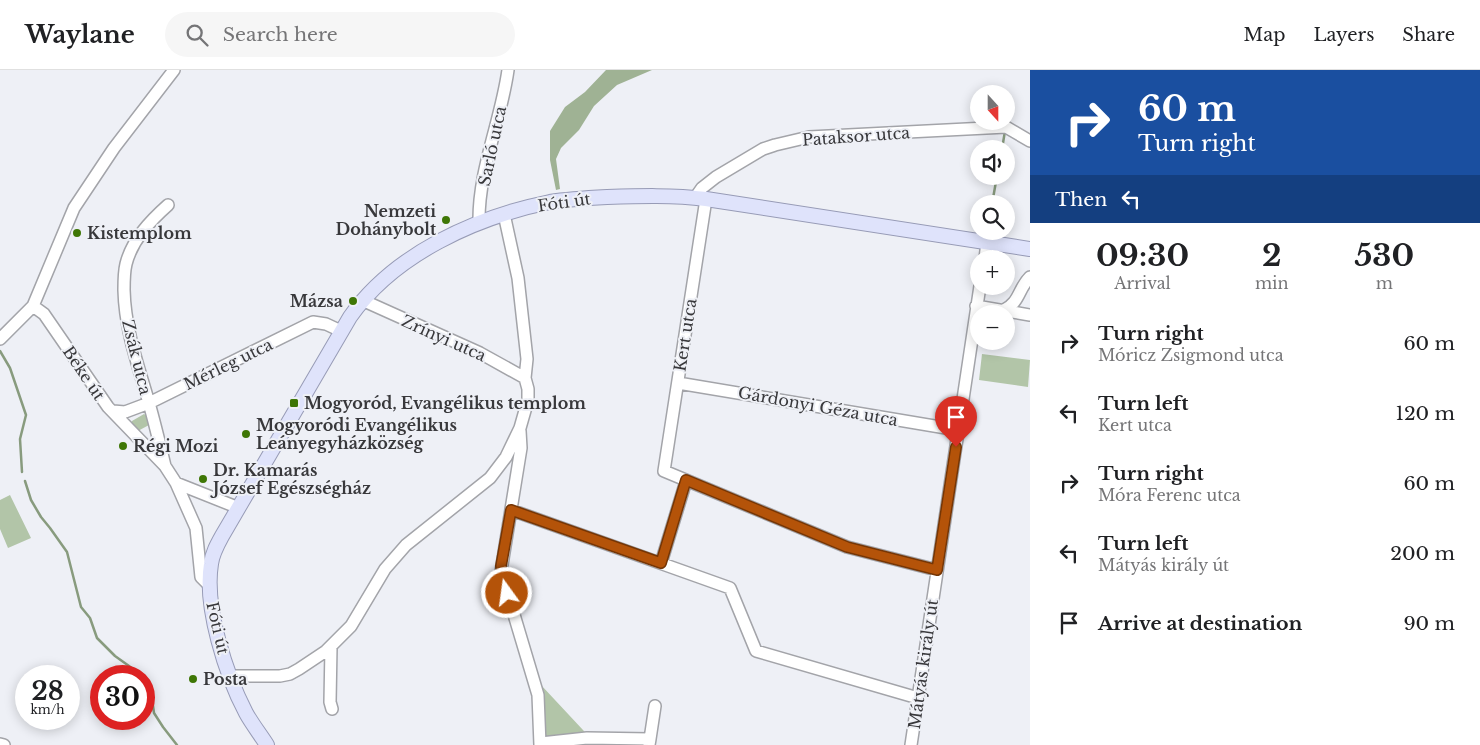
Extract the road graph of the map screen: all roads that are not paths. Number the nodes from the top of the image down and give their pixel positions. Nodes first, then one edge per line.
1 (174, 70) edge
2 (508, 70) edge
3 (1030, 141) edge
4 (701, 198) junction
5 (168, 205) dead end
6 (504, 214) junction
7 (479, 223) junction
8 (988, 242) junction
9 (1030, 249) edge
10 (987, 250) edge
11 (1030, 277) edge
12 (362, 300) junction
13 (1010, 305) edge
14 (33, 306) junction
15 (1015, 312) edge
16 (1030, 315) edge
17 (341, 331) junction
18 (2, 336) edge
19 (970, 347) edge
20 (525, 378) junction
21 (678, 383) junction
22 (149, 403) junction
23 (113, 412) junction
24 (520, 428) junction
25 (958, 430) junction
26 (165, 466) junction
27 (686, 480) junction
28 (176, 483) junction
29 (239, 508) junction
30 (511, 510) junction
31 (661, 563) junction
32 (937, 570) junction
33 (210, 586) junction
34 (330, 647) junction
35 (230, 676) junction
36 (918, 698) junction
37 (655, 706) dead end
38 (332, 709) dead end
39 (650, 742) edge
40 (0, 744) edge
41 (541, 744) edge
42 (4, 745) edge
43 (267, 745) edge
44 (911, 745) edge

1 - 14 street
2 - 7 street, Sarló utca
3 - 4 street, Pataksor utca
4 - 6 main road, Fóti út
4 - 8 main road, Fóti út
4 - 21 street, Kert utca
5 - 22 street, Zsák utca
6 - 7 main road, Fóti út
6 - 20 street
7 - 12 main road, Fóti út
8 - 9 main road, Fóti út
8 - 10 street
11 - 13 street
12 - 17 main road, Fóti út
12 - 20 street, Zrínyi utca
14 - 18 street
14 - 23 street, Béke út
15 - 16 street
17 - 22 street, Mérleg utca
17 - 29 main road, Fóti út
19 - 25 street, Mátyás király út
20 - 24 street
21 - 25 street, Gárdonyi Géza utca
21 - 27 street, Kert utca
22 - 23 street, Mérleg utca
22 - 26 street, Béke út
23 - 26 street, Béke út
24 - 30 street
24 - 34 street
25 - 32 street, Mátyás király út
26 - 28 street, Béke út
27 - 31 street
27 - 32 street
28 - 29 street
28 - 33 street, Béke út
29 - 33 main road, Fóti út
30 - 31 street
30 - 41 street
31 - 36 street
32 - 36 street, Mátyás király út
33 - 35 main road, Fóti út
34 - 35 street
34 - 38 street
35 - 43 main road, Fóti út
36 - 44 street, Mátyás király út
37 - 39 street
39 - 41 street
40 - 42 street

